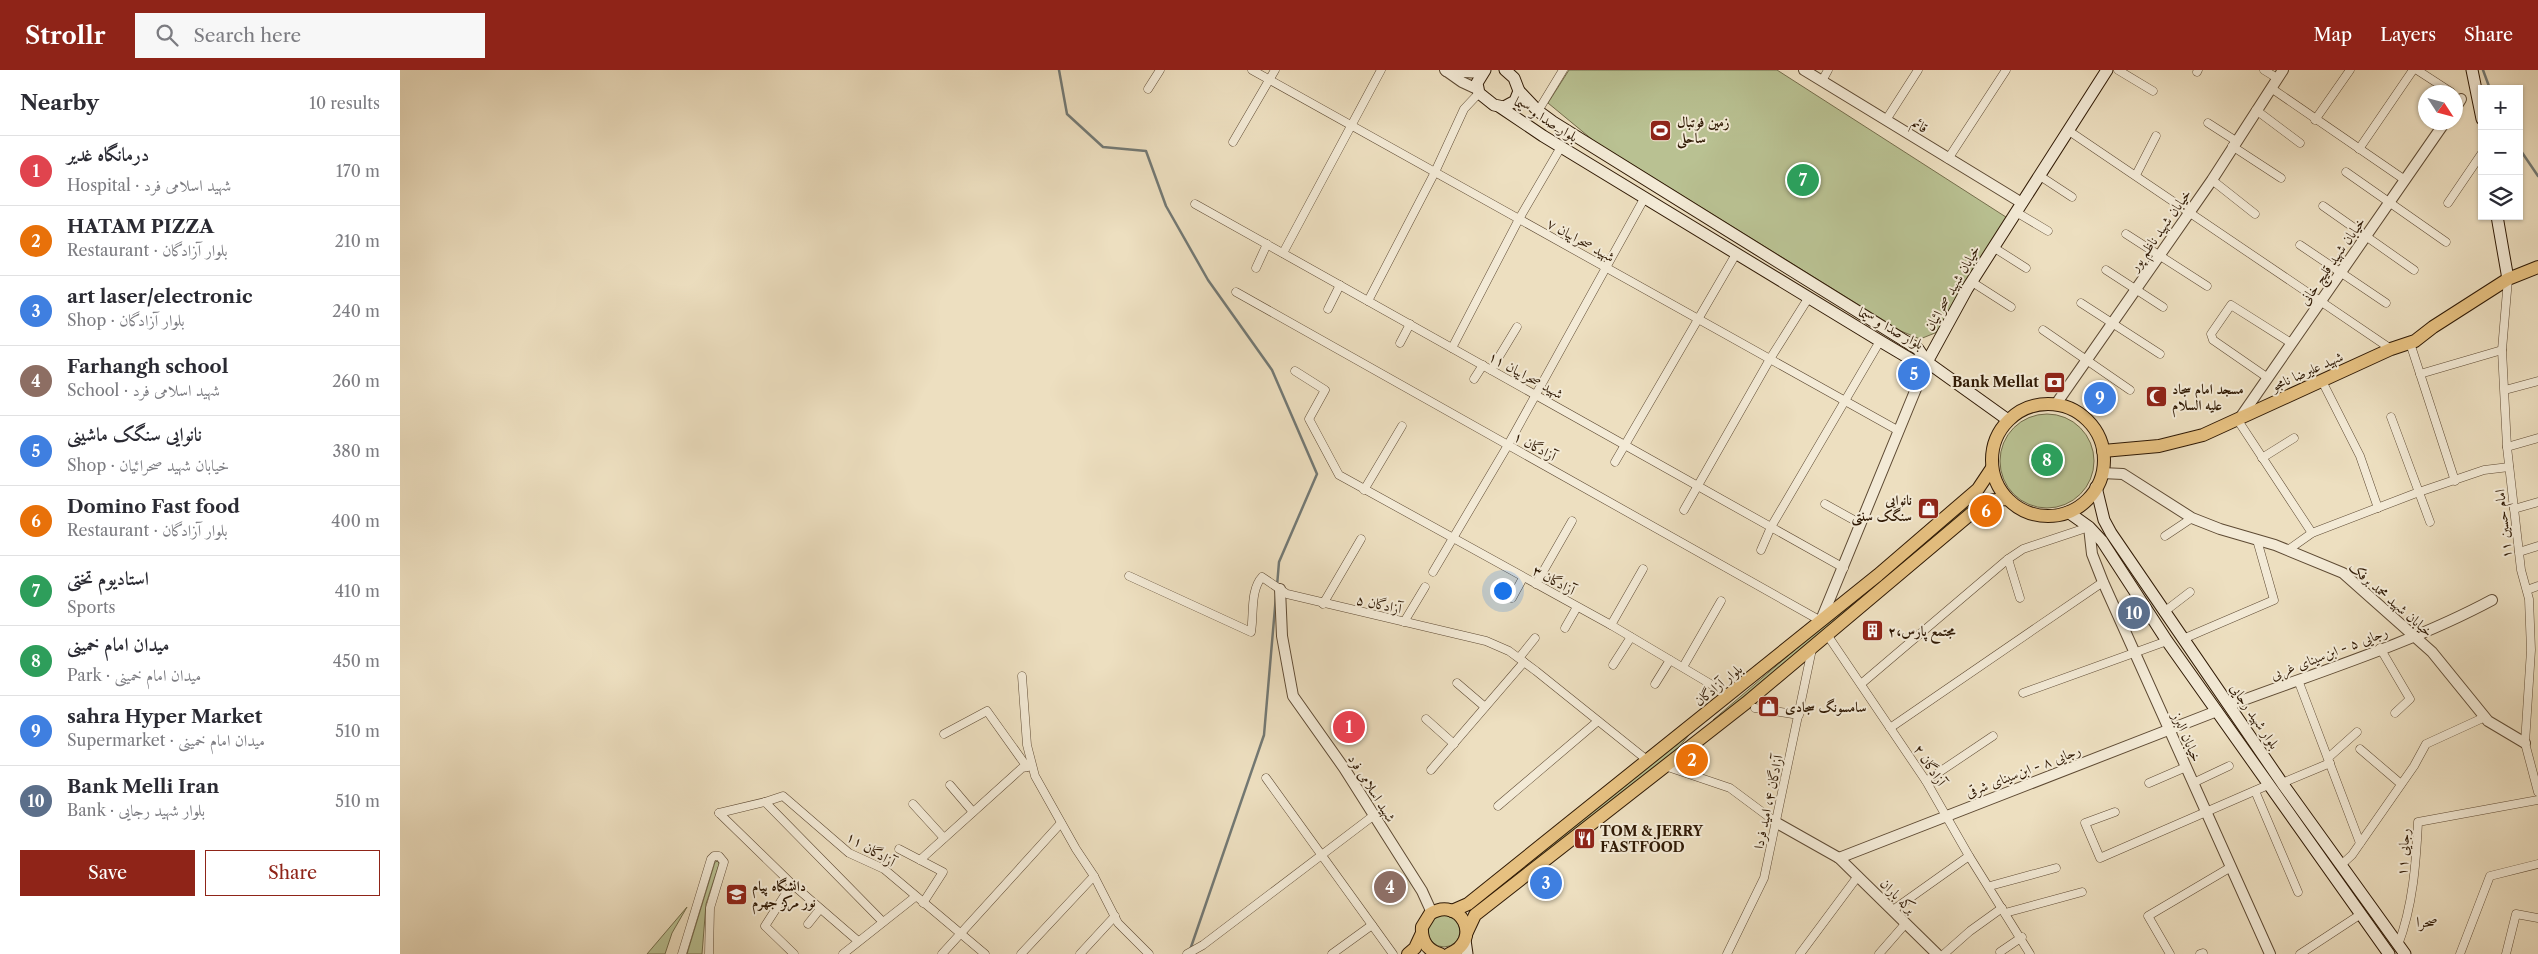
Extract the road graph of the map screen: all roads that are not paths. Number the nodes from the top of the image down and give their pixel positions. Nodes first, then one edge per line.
1 (1160, 70) edge
2 (1252, 70) edge
3 (1276, 70) edge
4 (1381, 70) edge
5 (1563, 70) edge
6 (1804, 70) edge
7 (1828, 70) edge
8 (1918, 70) edge
9 (2006, 70) edge
10 (2118, 70) edge
11 (2264, 70) edge
12 (2350, 70) edge
13 (2413, 70) edge
14 (2418, 70) edge
15 (2472, 70) edge
16 (1445, 71) edge
17 (1509, 71) edge
18 (1484, 72) edge
19 (2102, 72) edge
20 (2280, 74) edge
21 (1270, 80) junction
22 (1822, 80) junction
23 (2440, 85) edge
24 (2271, 88) junction
25 (1148, 90) dead end
26 (1478, 91) junction
27 (1519, 91) junction
28 (2153, 92) dead end
29 (2478, 99) edge
30 (1500, 107) junction
31 (1536, 108) junction
32 (2256, 110) junction
33 (1519, 120) junction
34 (1886, 120) junction
35 (2316, 120) junction
36 (2208, 123) dead end
37 (1352, 126) junction
38 (2439, 130) edge
39 (2069, 132) junction
40 (2156, 136) dead end
41 (1233, 142) dead end
42 (2300, 143) dead end
43 (2234, 144) junction
44 (1562, 147) junction
45 (2359, 149) junction
46 (1948, 159) junction
47 (2478, 160) edge
48 (1435, 172) junction
49 (2346, 172) dead end
50 (2136, 175) junction
51 (2040, 176) junction
52 (2281, 178) dead end
53 (2212, 180) junction
54 (2405, 180) junction
55 (1645, 196) junction
56 (2072, 197) dead end
57 (2389, 202) junction
58 (2448, 203) dead end
59 (1195, 204) dead end
60 (2323, 206) dead end
61 (2019, 207) junction
62 (2189, 212) junction
63 (2255, 214) dead end
64 (1519, 219) junction
65 (2498, 220) edge
66 (2048, 231) dead end
67 (2126, 234) dead end
68 (2366, 236) junction
69 (2446, 242) dead end
70 (1267, 244) junction
71 (2300, 245) dead end
72 (1993, 248) junction
73 (1283, 253) junction
74 (1736, 254) junction
75 (2158, 255) junction
76 (1256, 268) dead end
77 (1606, 268) junction
78 (2026, 268) dead end
79 (2535, 268) edge
80 (2106, 270) dead end
81 (2414, 270) dead end
82 (2340, 272) junction
83 (2508, 280) junction
84 (1972, 282) junction
85 (1340, 285) junction
86 (2207, 286) dead end
87 (2136, 288) junction
88 (1236, 292) dead end
89 (1809, 297) junction
90 (1368, 300) junction
91 (2321, 301) junction
92 (2080, 303) dead end
93 (2386, 303) dead end
94 (2011, 307) dead end
95 (2164, 307) dead end
96 (1328, 310) dead end
97 (1699, 319) junction
98 (1410, 324) junction
99 (2112, 324) junction
100 (1517, 327) dead end
101 (2043, 330) dead end
102 (1880, 341) junction
103 (1400, 343) dead end
104 (2291, 343) junction
105 (2410, 343) junction
106 (1452, 348) junction
107 (2391, 350) junction
108 (2502, 350) junction
109 (2160, 354) dead end
110 (1770, 359) junction
111 (2087, 360) junction
112 (1926, 362) junction
113 (1483, 365) junction
114 (1491, 370) junction
115 (1295, 371) dead end
116 (2420, 374) junction
117 (2268, 378) junction
118 (1474, 379) dead end
119 (2538, 380) edge
120 (2322, 381) junction
121 (2130, 390) dead end
122 (2506, 390) junction
123 (1534, 394) junction
124 (1844, 400) junction
125 (2056, 404) junction
126 (2240, 417) junction
127 (2391, 417) dead end
128 (2008, 420) junction
129 (1402, 426) dead end
130 (1899, 431) junction
131 (2294, 438) dead end
132 (2538, 438) edge
133 (1508, 445) junction
134 (1626, 445) junction
135 (2507, 447) junction
136 (2103, 451) junction
137 (2262, 458) junction
138 (1615, 462) dead end
139 (2510, 467) junction
140 (1992, 468) junction
141 (2102, 473) junction
142 (2455, 481) junction
143 (1697, 485) junction
144 (2096, 487) junction
145 (1364, 490) junction
146 (2419, 492) junction
147 (2007, 499) junction
148 (2538, 502) edge
149 (1825, 504) dead end
150 (2378, 508) junction
151 (2514, 509) junction
152 (1684, 510) dead end
153 (2068, 512) junction
154 (2192, 518) junction
155 (1572, 521) dead end
156 (2430, 522) dead end
157 (1860, 524) junction
158 (1771, 527) junction
159 (2089, 527) junction
160 (2312, 533) junction
161 (2165, 536) dead end
162 (1452, 538) junction
163 (1361, 539) dead end
164 (2257, 540) junction
165 (2538, 546) edge
166 (1761, 550) dead end
167 (2288, 550) junction
168 (2519, 552) junction
169 (2008, 559) junction
170 (1844, 568) junction
171 (1644, 569) dead end
172 (1433, 572) dead end
173 (1129, 576) dead end
174 (1523, 578) junction
175 (2103, 582) junction
176 (1536, 584) junction
177 (1880, 584) junction
178 (2538, 586) edge
179 (1425, 587) dead end
180 (1280, 589) junction
181 (2526, 590) junction
182 (2190, 592) dead end
183 (1512, 598) dead end
184 (2020, 598) dead end
185 (2492, 600) dead end
186 (1721, 601) dead end
187 (1323, 604) junction
188 (1577, 607) junction
189 (2164, 612) junction
190 (1820, 621) junction
191 (1404, 622) junction
192 (1612, 625) junction
193 (1565, 628) dead end
194 (1828, 636) junction
195 (2412, 636) junction
196 (1631, 637) junction
197 (1535, 638) dead end
198 (2183, 639) junction
199 (2167, 641) junction
200 (2380, 648) junction
201 (1812, 649) junction
202 (2135, 654) junction
203 (1521, 660) junction
204 (1670, 660) junction
205 (1613, 665) dead end
206 (1683, 668) junction
207 (1022, 676) dead end
208 (2298, 680) junction
209 (1457, 683) dead end
210 (1655, 684) dead end
211 (1861, 684) junction
212 (2023, 693) dead end
213 (1729, 695) junction
214 (2230, 705) junction
215 (1485, 708) junction
216 (1755, 708) dead end
217 (2217, 711) junction
218 (2395, 712) dead end
219 (1799, 716) junction
220 (2485, 717) junction
221 (1426, 719) dead end
222 (1699, 720) junction
223 (1598, 721) junction
224 (1890, 728) junction
225 (2168, 729) junction
226 (1709, 732) junction
227 (2357, 732) dead end
228 (944, 734) dead end
229 (1993, 736) dead end
230 (2525, 743) junction
231 (1454, 744) junction
232 (2360, 749) dead end
233 (1647, 760) junction
234 (2329, 761) junction
235 (1029, 766) junction
236 (1665, 766) junction
237 (2229, 766) dead end
238 (2186, 767) junction
239 (1431, 770) dead end
240 (1266, 778) dead end
241 (1926, 781) junction
242 (2193, 783) junction
243 (2282, 783) junction
244 (2149, 784) dead end
245 (2401, 784) junction
246 (950, 785) dead end
247 (2268, 785) junction
248 (2538, 790) edge
249 (2255, 791) junction
250 (2538, 800) edge
251 (765, 802) junction
252 (913, 804) dead end
253 (1498, 806) dead end
254 (973, 812) junction
255 (2115, 812) dead end
256 (2206, 813) junction
257 (1947, 815) junction
258 (1373, 816) junction
259 (1061, 823) junction
260 (1777, 823) junction
261 (944, 838) junction
262 (2360, 843) junction
263 (899, 848) dead end
264 (1322, 854) junction
265 (1969, 856) junction
266 (1839, 858) junction
267 (920, 860) junction
268 (2538, 864) edge
269 (2341, 865) junction
270 (2231, 867) junction
271 (2056, 868) dead end
272 (1094, 876) junction
273 (1858, 876) junction
274 (792, 884) junction
275 (1990, 886) junction
276 (2082, 892) dead end
277 (2298, 892) dead end
278 (915, 896) junction
279 (923, 903) junction
280 (820, 909) junction
281 (1452, 910) junction
282 (1893, 910) junction
283 (2003, 910) junction
284 (1432, 913) junction
285 (2361, 914) junction
286 (1115, 916) junction
287 (2538, 918) edge
288 (883, 922) junction
289 (1906, 923) junction
290 (808, 924) dead end
291 (1372, 924) junction
292 (1422, 933) junction
293 (961, 934) junction
294 (1466, 936) junction
295 (2022, 937) junction
296 (858, 941) junction
297 (2402, 949) edge
298 (1731, 952) edge
299 (2000, 952) dead end
300 (682, 954) edge
301 (709, 954) edge
302 (794, 954) edge
303 (844, 954) edge
304 (942, 954) edge
305 (985, 954) edge
306 (1021, 954) edge
307 (1080, 954) edge
308 (1148, 954) edge
309 (1187, 954) edge
310 (1332, 954) edge
311 (1393, 954) edge
312 (1408, 954) edge
313 (1440, 954) edge
314 (1467, 954) edge
315 (1800, 954) edge
316 (1879, 954) edge
317 (1937, 954) edge
318 (1944, 954) edge
319 (2030, 954) edge
320 (2170, 954) edge
321 (2270, 954) edge
322 (2300, 954) edge
323 (2389, 954) edge
324 (2460, 954) edge
325 (2506, 954) edge

1 - 25 street
2 - 21 street, شهید صحراییان ۷
3 - 21 street
4 - 37 street
5 - 31 street
6 - 22 street, قائم
7 - 22 street
8 - 34 street
9 - 46 street
10 - 28 street
11 - 20 street
12 - 35 street
13 - 45 street
14 - 23 street
15 - 29 main road
16 - 18 street
16 - 26 street
17 - 27 main road
18 - 26 main road
19 - 39 main road, خیابان شهید صحرائیان
20 - 24 street, خیابان شهید ناظم پور
21 - 37 street, شهید صحراییان ۷
21 - 41 street
22 - 34 street, قائم
24 - 32 street, خیابان شهید ناظم پور
24 - 35 street
26 - 30 main road, بلوار صدا و سیما
26 - 48 street
27 - 30 main road
27 - 31 main road, بلوار صدا و سیما
30 - 33 main road, بلوار صدا و سیما
31 - 33 main road
31 - 112 main road, بلوار صدا و سیما
32 - 42 street
32 - 43 street, خیابان شهید ناظم پور
33 - 44 main road, بلوار صدا و سیما
34 - 46 street, قائم
35 - 45 street
36 - 43 street
37 - 48 street, شهید صحراییان ۷
37 - 73 street
38 - 54 street, خیابان شهید قلیچ خانی
39 - 50 street
39 - 51 main road, خیابان شهید صحرائیان
40 - 50 street
43 - 52 street
43 - 53 street, خیابان شهید ناظم پور
44 - 55 main road, بلوار صدا و سیما
44 - 64 street
45 - 54 street
46 - 61 street, قائم
47 - 58 street
48 - 64 street, شهید صحراییان ۷
48 - 90 street
49 - 57 street
50 - 62 street
51 - 56 street
51 - 61 main road, خیابان شهید صحرائیان
53 - 62 street, خیابان شهید ناظم پور
53 - 63 street
54 - 57 street, خیابان شهید قلیچ خانی
55 - 74 main road, بلوار صدا و سیما
55 - 77 street
57 - 68 street, خیابان شهید قلیچ خانی
57 - 69 street
59 - 70 street, شهید صحراییان ۱۱
60 - 68 street
61 - 66 street
61 - 72 main road, خیابان شهید صحرائیان
62 - 75 street, خیابان شهید ناظم پور
62 - 91 street
64 - 77 street, شهید صحراییان ۷
64 - 106 street
65 - 83 main road
67 - 75 street
68 - 81 street
68 - 82 street, خیابان شهید قلیچ خانی
70 - 73 street, شهید صحراییان ۱۱
70 - 76 street
71 - 82 street
72 - 78 street
72 - 84 main road, خیابان شهید صحرائیان
73 - 85 street, شهید صحراییان ۱۱
74 - 89 main road, بلوار صدا و سیما
74 - 97 street
75 - 86 street
75 - 87 street, خیابان شهید ناظم پور
77 - 97 street, شهید صحراییان ۷
77 - 123 street
79 - 83 main road, شهید علیرضا نامجو
80 - 87 street
82 - 91 street, خیابان شهید قلیچ خانی
82 - 93 street
83 - 105 main road, شهید علیرضا نامجو
83 - 108 street, امام حسین ۱۱
84 - 94 street
84 - 112 main road, خیابان شهید صحرائیان
85 - 90 street, شهید صحراییان ۱۱
85 - 96 street
87 - 95 street
87 - 99 street, خیابان شهید ناظم پور
88 - 133 street, آزادگان ۱
89 - 102 main road, بلوار صدا و سیما
89 - 110 street
90 - 98 street, شهید صحراییان ۱۱
91 - 104 street, خیابان شهید قلیچ خانی
91 - 107 street
92 - 99 street
97 - 110 street, شهید صحراییان ۷
97 - 134 street
98 - 103 street
98 - 106 street, شهید صحراییان ۱۱
99 - 109 street
99 - 111 street, خیابان شهید ناظم پور
100 - 114 street
101 - 111 street
102 - 112 main road, بلوار صدا و سیما
102 - 124 street
104 - 117 street, خیابان شهید قلیچ خانی
104 - 117 street
105 - 107 main road, شهید علیرضا نامجو
105 - 116 street
106 - 113 street, شهید صحراییان ۱۱
107 - 120 main road, شهید علیرضا نامجو
108 - 116 street
108 - 122 street, امام حسین ۱۱
110 - 124 street, شهید صحراییان ۷
110 - 143 street
111 - 121 street
111 - 125 street, خیابان شهید ناظم پور
112 - 128 main road
112 - 130 street, خیابان شهید صحرائیان
113 - 114 street, شهید صحراییان ۱۱
113 - 118 street
114 - 123 street, شهید صحراییان ۱۱
115 - 145 street, آزادگان ۳
116 - 142 street
117 - 126 street, خیابان شهید قلیچ خانی
119 - 122 street
120 - 126 main road, شهید علیرضا نامجو
120 - 150 street
122 - 135 street, امام حسین ۱۱
123 - 133 street
123 - 134 street, شهید صحراییان ۱۱
124 - 130 street, شهید صحراییان ۷
124 - 158 street
125 - 128 main road
125 - 136 main road
126 - 136 main road, شهید علیرضا نامجو
126 - 137 street
127 - 146 street
128 - 140 main road
129 - 145 street
130 - 157 street, خیابان شهید صحرائیان
131 - 137 street
132 - 135 street
133 - 162 street
133 - 190 street, آزادگان ۱
134 - 138 street
134 - 143 street, شهید صحراییان ۱۱
135 - 139 street, امام حسین ۱۱
136 - 141 main road
137 - 160 street
139 - 142 street
139 - 151 street, امام حسین ۱۱
140 - 147 main road
140 - 177 main road
141 - 144 main road
141 - 154 street, خیابان شهید محمد برفک
142 - 146 street
143 - 152 street
143 - 158 street, شهید صحراییان ۱۱
144 - 153 main road
144 - 189 main road, بلوار شهید رجایی
145 - 162 street, آزادگان ۳
146 - 150 street
146 - 156 street
147 - 153 main road
147 - 177 main road
148 - 151 street
149 - 157 street
150 - 160 street
151 - 168 street, امام حسین ۱۱
153 - 159 main road, بلوار شهید رجایی
154 - 161 street
154 - 164 street, خیابان شهید محمد برفک
155 - 176 street
157 - 170 street, خیابان شهید صحرائیان
158 - 166 street
158 - 170 street, شهید صحراییان ۱۱
159 - 169 street
159 - 175 street, خیابان البرز
159 - 199 main road, بلوار شهید رجایی
160 - 167 street
162 - 172 street
162 - 174 street, آزادگان ۳
163 - 187 street
164 - 167 street, خیابان شهید محمد برفک
164 - 198 street
165 - 168 street
167 - 195 street, خیابان شهید محمد برفک
168 - 181 street, امام حسین ۱۱
169 - 184 street
169 - 211 street
170 - 190 street, خیابان شهید صحرائیان
171 - 192 street
173 - 180 street, آزادگان ۵
174 - 176 street, آزادگان ۳
174 - 183 street
175 - 202 street, خیابان البرز
175 - 224 street
176 - 188 street, آزادگان ۳
177 - 190 main road, بلوار آزادگان
177 - 194 main road
178 - 181 street
179 - 191 street
180 - 187 street, آزادگان ۵
180 - 258 street, شهید اسلامی فرد
181 - 230 street, امام حسین ۱۱
182 - 189 street
185 - 195 street, رجایی ۵ - ابن‌سینای غربی
186 - 206 street
187 - 191 street, آزادگان ۵
188 - 192 street, آزادگان ۳
188 - 193 street
189 - 198 main road, بلوار شهید رجایی
190 - 213 main road, بلوار آزادگان
191 - 203 street, آزادگان ۵
192 - 196 street, آزادگان ۳
194 - 201 main road
194 - 211 street, آزادگان ۲
195 - 200 street, رجایی ۵ - ابن‌سینای غربی
195 - 220 street, خیابان شهید محمد برفک
196 - 204 street, آزادگان ۳
196 - 205 street
197 - 203 street
198 - 214 main road, بلوار شهید رجایی
199 - 202 street
199 - 217 main road, بلوار شهید رجایی
200 - 208 street, رجایی ۵ - ابن‌سینای غربی
200 - 218 street
201 - 219 street, آزادگان ۴، امید فردا
201 - 226 main road
202 - 212 street
202 - 225 street, خیابان البرز
203 - 215 street
203 - 223 street, آزادگان ۵
204 - 206 street, آزادگان ۳
204 - 210 street
206 - 213 street, آزادگان ۳
207 - 235 street
208 - 214 street, رجایی ۵ - ابن‌سینای غربی
208 - 234 street
209 - 215 street
211 - 224 street, آزادگان ۲
213 - 222 main road, بلوار آزادگان
214 - 217 main road
214 - 243 main road, بلوار شهید رجایی
215 - 231 street
216 - 219 street
217 - 225 street, رجایی ۸ - ابن‌سینای شرقی
217 - 247 main road, بلوار شهید رجایی
219 - 260 street, آزادگان ۴، امید فردا
220 - 230 street, خیابان شهید محمد برفک
220 - 245 street
221 - 231 street
222 - 226 main road
222 - 233 main road, بلوار آزادگان
223 - 233 street, آزادگان ۵
223 - 253 street
224 - 241 street, آزادگان ۲
225 - 238 street, خیابان البرز
225 - 257 street, رجایی ۸ - ابن‌سینای شرقی
226 - 236 main road
227 - 234 street
228 - 235 street
229 - 241 street
230 - 248 street, امام حسین ۱۱
231 - 239 street
232 - 245 street
233 - 281 main road, بلوار آزادگان
234 - 243 street
234 - 262 street
235 - 254 street
235 - 259 street
236 - 260 street
236 - 294 main road
237 - 242 street
238 - 242 street, خیابان البرز
238 - 244 street
240 - 264 street
241 - 257 street, آزادگان ۲
242 - 256 street, خیابان البرز
243 - 269 main road, بلوار شهید رجایی
245 - 262 street
246 - 254 street
247 - 249 street
247 - 285 main road, بلوار شهید رجایی
249 - 256 street
249 - 277 street
250 - 297 street, رجایی ۱۱
251 - 274 street
251 - 278 street, آزادگان ۱۱
251 - 288 street
252 - 261 street
254 - 261 street
255 - 256 street
256 - 270 street, خیابان البرز
257 - 265 street, آزادگان ۲
257 - 266 street, رجایی ۸ - ابن‌سینای شرقی
258 - 264 street
258 - 284 street, شهید اسلامی فرد
259 - 272 street
259 - 293 street
260 - 266 street, برکه باران
260 - 298 street, آزادگان ۴، امید فردا
261 - 267 street
262 - 269 street
263 - 267 street
264 - 291 street
264 - 309 street
265 - 275 street, آزادگان ۲
265 - 282 street
266 - 273 street, برکه باران
267 - 279 street
268 - 324 street
269 - 297 main road, بلوار شهید رجایی
270 - 320 street
270 - 321 street, خیابان البرز
271 - 275 street
272 - 286 street
272 - 306 street
273 - 282 street, برکه باران
273 - 315 street
274 - 280 street
274 - 302 street
275 - 283 street, آزادگان ۲
276 - 283 street
278 - 279 street, آزادگان ۱۱
278 - 288 street
279 - 293 street, آزادگان ۱۱
280 - 290 street
280 - 296 street
281 - 284 main road
281 - 294 main road
282 - 289 street, برکه باران
283 - 295 street, آزادگان ۲
283 - 318 street
284 - 292 main road
285 - 322 street
285 - 323 main road, بلوار شهید رجایی
286 - 307 street
286 - 308 street
287 - 325 street
288 - 296 street
289 - 316 street
289 - 317 street, برکه باران
291 - 310 street
291 - 311 street
292 - 312 main road
292 - 313 main road
293 - 304 street
293 - 305 street, آزادگان ۱۱
294 - 313 main road
294 - 314 main road
295 - 299 street
295 - 319 street, آزادگان ۲
296 - 303 street
300 - 301 street

